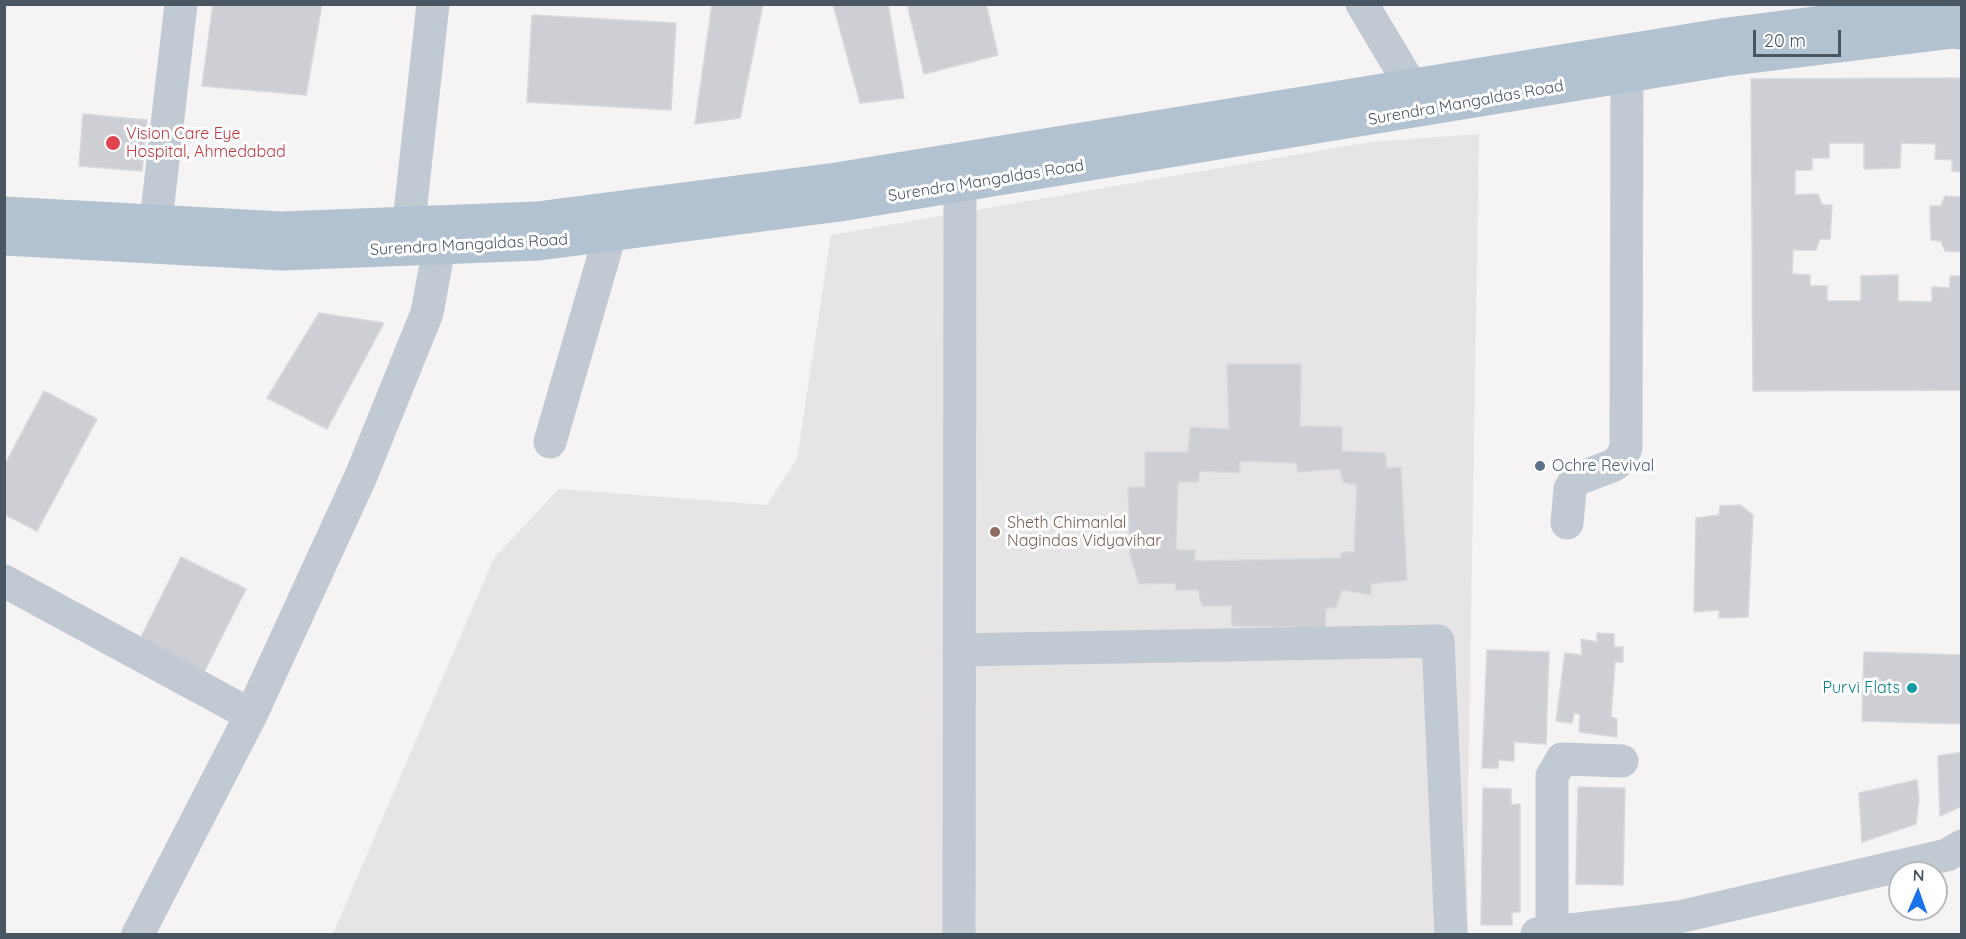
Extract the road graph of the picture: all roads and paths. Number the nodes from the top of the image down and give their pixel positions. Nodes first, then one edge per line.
1 (181, 4) edge
2 (433, 4) edge
3 (1362, 4) edge
4 (1962, 8) edge
5 (1962, 33) edge
6 (1627, 76) junction
7 (1411, 86) junction
8 (960, 186) junction
9 (4, 213) edge
10 (156, 221) junction
11 (423, 235) junction
12 (610, 235) junction
13 (4, 239) edge
14 (550, 442) dead end
15 (1567, 523) dead end
16 (4, 581) edge
17 (959, 650) junction
18 (251, 715) junction
19 (1622, 761) dead end
20 (1962, 846) edge
21 (138, 934) edge
22 (959, 934) edge
23 (1450, 934) edge
24 (1545, 934) edge

1 - 10 street
2 - 11 street
3 - 7 street
4 - 7 main road, Surendra Mangaldas Road
5 - 6 main road, Surendra Mangaldas Road
6 - 8 main road, Surendra Mangaldas Road
6 - 15 street
7 - 11 main road, Surendra Mangaldas Road
8 - 12 main road, Surendra Mangaldas Road
8 - 17 street
9 - 10 main road, Surendra Mangaldas Road
10 - 11 main road, Surendra Mangaldas Road
11 - 12 main road, Surendra Mangaldas Road
11 - 13 main road, Surendra Mangaldas Road
11 - 18 street
12 - 14 street
16 - 18 street
17 - 22 street
17 - 23 street
18 - 21 street
19 - 24 street
20 - 24 street

